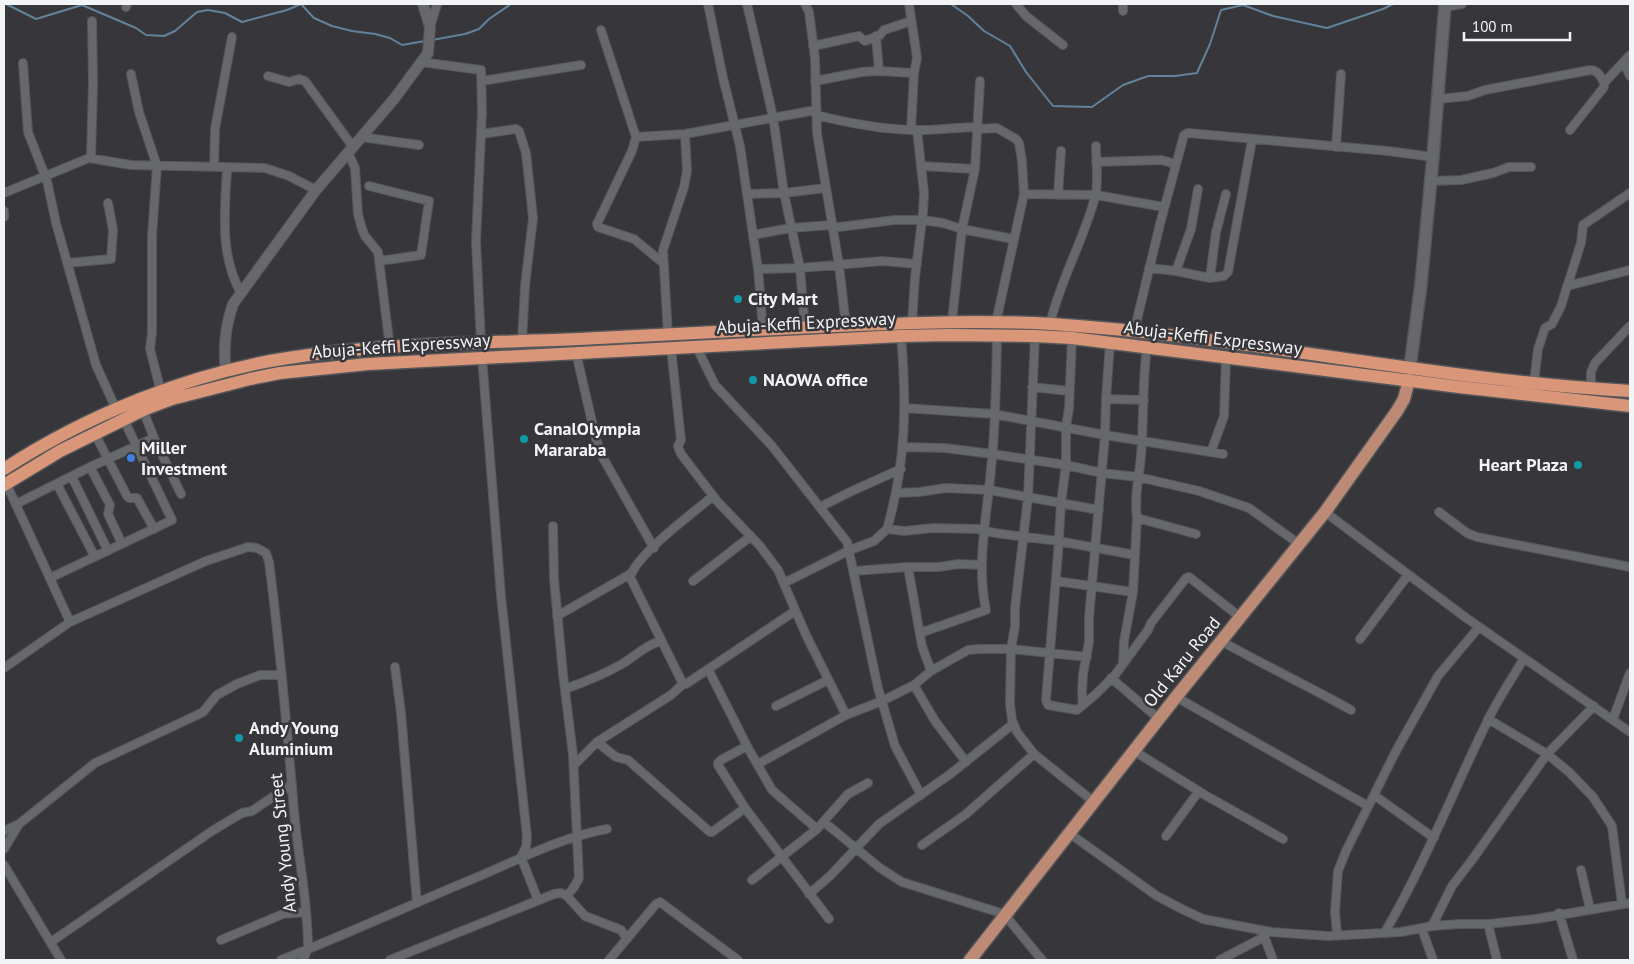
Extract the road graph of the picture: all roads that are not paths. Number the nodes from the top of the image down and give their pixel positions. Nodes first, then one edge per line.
1 (423, 4) edge
2 (437, 4) edge
3 (708, 4) edge
4 (747, 4) edge
5 (805, 4) edge
6 (909, 4) edge
7 (1016, 4) edge
8 (1462, 4) edge
9 (1445, 5) edge
10 (92, 21) dead end
11 (911, 21) junction
12 (430, 27) junction
13 (601, 30) dead end
14 (876, 36) junction
15 (232, 37) dead end
16 (1063, 45) dead end
17 (813, 46) junction
18 (1630, 55) edge
19 (421, 62) junction
20 (23, 63) dead end
21 (1624, 63) junction
22 (581, 65) dead end
23 (879, 71) junction
24 (914, 73) junction
25 (130, 74) dead end
26 (1341, 74) dead end
27 (268, 76) dead end
28 (1630, 76) edge
29 (816, 80) junction
30 (482, 81) junction
31 (980, 81) dead end
32 (1604, 83) junction
33 (1439, 98) junction
34 (816, 112) junction
35 (773, 116) junction
36 (736, 124) junction
37 (978, 128) junction
38 (914, 130) junction
39 (1570, 130) dead end
40 (481, 134) junction
41 (685, 134) junction
42 (361, 137) junction
43 (636, 137) junction
44 (1252, 140) junction
45 (419, 144) dead end
46 (1096, 146) dead end
47 (1336, 147) junction
48 (350, 149) junction
49 (1061, 151) dead end
50 (1433, 157) junction
51 (91, 158) junction
52 (1096, 162) junction
53 (1175, 165) junction
54 (157, 166) junction
55 (921, 166) junction
56 (214, 167) junction
57 (227, 168) junction
58 (1531, 168) dead end
59 (976, 169) junction
60 (45, 175) junction
61 (1430, 181) junction
62 (369, 186) dead end
63 (826, 188) junction
64 (1198, 189) dead end
65 (316, 190) junction
66 (4, 193) edge
67 (784, 193) junction
68 (1630, 193) edge
69 (747, 194) junction
70 (1024, 194) junction
71 (1226, 194) dead end
72 (1058, 195) junction
73 (1096, 195) junction
74 (108, 203) dead end
75 (1164, 207) junction
76 (4, 211) edge
77 (4, 217) edge
78 (922, 220) junction
79 (832, 224) junction
80 (790, 228) junction
81 (962, 229) junction
82 (753, 234) junction
83 (1013, 239) junction
84 (379, 261) junction
85 (67, 263) junction
86 (663, 263) junction
87 (917, 264) junction
88 (839, 265) junction
89 (800, 268) junction
90 (1149, 268) junction
91 (758, 269) junction
92 (1630, 270) edge
93 (1176, 271) junction
94 (1210, 278) junction
95 (1566, 286) junction
96 (241, 293) junction
97 (952, 321) junction
98 (996, 322) junction
99 (912, 323) junction
100 (1050, 324) junction
101 (846, 326) junction
102 (1630, 326) edge
103 (805, 328) junction
104 (762, 330) junction
105 (1134, 332) junction
106 (668, 335) junction
107 (901, 336) junction
108 (997, 336) junction
109 (1035, 336) junction
110 (1072, 338) junction
111 (522, 341) junction
112 (1110, 342) junction
113 (481, 343) junction
114 (696, 346) junction
115 (1147, 347) junction
116 (390, 348) junction
117 (671, 348) junction
118 (576, 352) junction
119 (482, 357) junction
120 (1226, 358) junction
121 (226, 372) junction
122 (1409, 374) junction
123 (1534, 382) junction
124 (1032, 387) junction
125 (1591, 388) junction
126 (1069, 391) junction
127 (1630, 391) edge
128 (161, 392) junction
129 (1106, 399) junction
130 (1144, 400) junction
131 (1630, 406) edge
132 (904, 408) junction
133 (116, 409) junction
134 (143, 410) junction
135 (103, 414) junction
136 (994, 414) junction
137 (124, 420) junction
138 (1031, 422) junction
139 (78, 426) junction
140 (108, 427) junction
141 (1066, 427) junction
142 (1105, 435) junction
143 (89, 436) junction
144 (154, 438) junction
145 (1141, 441) junction
146 (137, 445) junction
147 (902, 448) junction
148 (1210, 452) junction
149 (992, 454) junction
150 (1223, 454) dead end
151 (108, 458) junction
152 (1029, 461) junction
153 (1066, 465) junction
154 (90, 467) junction
155 (4, 469) edge
156 (901, 469) junction
157 (1102, 473) junction
158 (1138, 476) junction
159 (72, 477) junction
160 (5, 484) edge
161 (57, 484) junction
162 (989, 490) junction
163 (896, 493) junction
164 (181, 494) dead end
165 (713, 496) junction
166 (1028, 497) junction
167 (1061, 503) junction
168 (16, 504) junction
169 (820, 507) junction
170 (1099, 510) junction
171 (1324, 512) junction
172 (1439, 512) dead end
173 (1137, 518) junction
174 (554, 526) dead end
175 (154, 529) junction
176 (887, 529) junction
177 (984, 530) junction
178 (1196, 534) dead end
179 (751, 536) junction
180 (1022, 537) junction
181 (1058, 541) junction
182 (122, 544) junction
183 (1299, 544) junction
184 (1094, 547) junction
185 (654, 548) junction
186 (850, 550) junction
187 (108, 551) junction
188 (1135, 555) junction
189 (95, 557) junction
190 (982, 566) junction
191 (908, 567) junction
192 (1630, 567) edge
193 (854, 571) junction
194 (632, 572) junction
195 (1408, 575) junction
196 (50, 578) junction
197 (1056, 580) junction
198 (693, 582) dead end
199 (784, 583) junction
200 (1092, 586) junction
201 (1133, 592) junction
202 (795, 611) junction
203 (558, 616) junction
204 (1240, 617) junction
205 (70, 622) junction
206 (1479, 627) junction
207 (920, 633) junction
208 (1360, 639) dead end
209 (662, 641) junction
210 (1221, 641) junction
211 (1012, 649) junction
212 (1049, 654) junction
213 (1087, 658) junction
214 (1524, 658) junction
215 (1123, 665) junction
216 (395, 667) dead end
217 (4, 668) edge
218 (708, 669) junction
219 (931, 671) junction
220 (1630, 673) edge
221 (282, 675) junction
222 (1111, 678) junction
223 (828, 680) junction
224 (683, 684) junction
225 (914, 685) junction
226 (565, 689) junction
227 (1176, 697) junction
228 (882, 701) junction
229 (1083, 705) junction
230 (776, 706) dead end
231 (1594, 706) junction
232 (1350, 710) dead end
233 (846, 714) junction
234 (1159, 719) junction
235 (1488, 719) junction
236 (1613, 719) junction
237 (1014, 724) junction
238 (1630, 732) edge
239 (597, 742) junction
240 (747, 746) junction
241 (1134, 750) junction
242 (1034, 754) junction
243 (1547, 754) junction
244 (966, 762) junction
245 (758, 764) junction
246 (574, 765) junction
247 (868, 783) dead end
248 (292, 784) junction
249 (1199, 791) junction
250 (921, 795) junction
251 (1374, 795) junction
252 (1094, 802) junction
253 (1368, 806) junction
254 (745, 808) junction
255 (824, 822) junction
256 (19, 824) junction
257 (607, 829) dead end
258 (817, 829) junction
259 (4, 831) edge
260 (1069, 833) junction
261 (1166, 836) dead end
262 (577, 837) junction
263 (1434, 838) junction
264 (1283, 839) dead end
265 (922, 845) dead end
266 (856, 848) junction
267 (4, 849) edge
268 (521, 856) junction
269 (782, 858) junction
270 (4, 865) edge
271 (1581, 870) dead end
272 (752, 880) dead end
273 (809, 894) junction
274 (567, 896) junction
275 (538, 900) junction
276 (417, 902) junction
277 (1626, 903) edge
278 (1590, 909) junction
279 (306, 912) junction
280 (1004, 914) junction
281 (1559, 914) junction
282 (829, 920) dead end
283 (1488, 924) junction
284 (1432, 926) junction
285 (1422, 929) junction
286 (1385, 932) junction
287 (1263, 934) junction
288 (1337, 935) junction
289 (627, 939) junction
290 (221, 940) dead end
291 (51, 942) junction
292 (308, 950) junction
293 (61, 960) edge
294 (281, 960) edge
295 (303, 960) edge
296 (390, 960) edge
297 (609, 960) edge
298 (738, 960) edge
299 (970, 960) edge
300 (1042, 960) edge
301 (1220, 960) edge
302 (1273, 960) edge
303 (1432, 960) edge
304 (1497, 960) edge
305 (1573, 960) edge

1 - 12 street
2 - 12 street
3 - 36 street
4 - 35 street
5 - 17 street
6 - 11 street
7 - 16 street
8 - 9 street
9 - 33 main road
10 - 51 street
11 - 14 street
11 - 24 street
12 - 19 street
13 - 43 street
14 - 17 street
14 - 23 street
15 - 56 street
17 - 29 street
18 - 21 street
19 - 30 street
19 - 42 street
20 - 60 street
21 - 28 street
21 - 32 street
22 - 30 street
23 - 24 street
23 - 29 street
24 - 38 street
25 - 54 street
26 - 47 street
27 - 48 street
29 - 34 street
30 - 40 street
31 - 37 street
32 - 33 street
32 - 39 street
33 - 50 main road
34 - 35 street
34 - 38 street
34 - 63 street
35 - 36 street
35 - 67 street
36 - 41 street
36 - 69 street
37 - 38 street
37 - 59 street
37 - 70 street
38 - 55 street
40 - 111 street
40 - 113 street
41 - 43 street
41 - 86 street
42 - 45 street
42 - 48 street
43 - 86 street
44 - 47 street
44 - 53 street
44 - 94 street
46 - 52 street
47 - 50 street
48 - 65 street
48 - 84 street
49 - 72 street
50 - 61 main road
51 - 54 street
51 - 60 street
52 - 53 street
52 - 73 street
53 - 75 street
54 - 56 street
54 - 128 street
55 - 59 street
55 - 78 street
56 - 57 street
57 - 65 street
57 - 96 street
58 - 61 street
59 - 81 street
60 - 66 street
60 - 85 street
61 - 122 main road
62 - 84 street
63 - 67 street
63 - 79 street
64 - 93 street
65 - 96 street
67 - 69 street
67 - 80 street
68 - 95 street
69 - 82 street
70 - 72 street
70 - 83 street
71 - 94 street
72 - 73 street
73 - 75 street
73 - 100 street
74 - 85 street
75 - 90 street
76 - 77 street
78 - 79 street
78 - 81 street
78 - 87 street
79 - 80 street
79 - 88 street
80 - 82 street
80 - 89 street
81 - 83 street
81 - 97 street
82 - 91 street
83 - 98 street
84 - 116 street
85 - 133 street
86 - 106 street
87 - 88 street
87 - 99 street
88 - 89 street
88 - 101 street
89 - 91 street
89 - 103 street
90 - 93 street
90 - 105 street
91 - 104 street
92 - 95 street
93 - 94 street
95 - 123 street
96 - 121 street
97 - 98 highway, Abuja-Keffi Expressway
97 - 99 highway, Abuja-Keffi Expressway
98 - 100 highway, Abuja-Keffi Expressway
99 - 101 highway, Abuja-Keffi Expressway
100 - 105 highway, Abuja-Keffi Expressway
101 - 103 highway, Abuja-Keffi Expressway
102 - 125 street
103 - 104 highway, Abuja-Keffi Expressway
104 - 106 highway, Abuja-Keffi Expressway
105 - 122 highway, Abuja-Keffi Expressway
106 - 111 highway, Abuja-Keffi Expressway
107 - 108 highway, Abuja-Keffi Expressway
107 - 114 highway, Abuja-Keffi Expressway
107 - 132 street
108 - 109 highway, Abuja-Keffi Expressway
108 - 136 street
109 - 110 highway, Abuja-Keffi Expressway
109 - 124 street
110 - 112 highway, Abuja-Keffi Expressway
110 - 126 street
111 - 113 highway, Abuja-Keffi Expressway
112 - 115 highway, Abuja-Keffi Expressway
112 - 129 street
113 - 116 highway, Abuja-Keffi Expressway
114 - 117 highway, Abuja-Keffi Expressway
114 - 169 street
115 - 120 highway, Abuja-Keffi Expressway
115 - 130 street
116 - 121 highway, Abuja-Keffi Expressway
117 - 118 highway, Abuja-Keffi Expressway
117 - 165 street
118 - 119 highway, Abuja-Keffi Expressway
118 - 185 street
119 - 134 highway, Abuja-Keffi Expressway
119 - 268 street
120 - 122 highway, Abuja-Keffi Expressway
120 - 148 street
121 - 128 highway, Abuja-Keffi Expressway
122 - 123 highway, Abuja-Keffi Expressway
122 - 131 highway, Abuja-Keffi Expressway
122 - 171 main road, Old Karu Road
123 - 125 highway, Abuja-Keffi Expressway
124 - 126 street
124 - 138 street
125 - 127 highway, Abuja-Keffi Expressway
126 - 141 street
128 - 133 highway, Abuja-Keffi Expressway
129 - 130 street
129 - 142 street
130 - 145 street
132 - 136 street
132 - 147 street
133 - 135 highway, Abuja-Keffi Expressway
134 - 137 highway, Abuja-Keffi Expressway
134 - 144 street
135 - 139 highway, Abuja-Keffi Expressway
135 - 140 highway
136 - 138 street
136 - 149 street
137 - 140 highway, Abuja-Keffi Expressway
137 - 146 street
138 - 141 street
138 - 152 street
139 - 143 highway
139 - 155 highway, Abuja-Keffi Expressway
140 - 143 highway, Abuja-Keffi Expressway
141 - 142 street
141 - 153 street
142 - 145 street
142 - 157 street
143 - 151 street
143 - 160 highway, Abuja-Keffi Expressway
144 - 146 street
144 - 164 street
145 - 148 street
145 - 158 street
146 - 151 street
146 - 175 street
147 - 149 street
147 - 156 street
148 - 150 street
149 - 152 street
149 - 162 street
151 - 154 street
151 - 175 street
152 - 153 street
152 - 166 street
153 - 157 street
153 - 167 street
154 - 159 street
154 - 182 street
156 - 163 street
156 - 169 street
157 - 158 street
157 - 170 street
158 - 173 street
158 - 183 street
159 - 161 street
159 - 187 street
160 - 168 street
161 - 168 street
161 - 189 street
162 - 163 street
162 - 166 street
162 - 177 street
163 - 176 street
165 - 179 street
165 - 185 street
166 - 167 street
166 - 180 street
167 - 170 street
167 - 181 street
168 - 196 street
169 - 186 street
170 - 184 street
171 - 183 main road, Old Karu Road
171 - 195 street
172 - 192 street
173 - 178 street
173 - 188 street
174 - 203 street
175 - 182 street
176 - 177 street
176 - 186 street
177 - 180 street
177 - 190 street
179 - 198 street
179 - 199 street
180 - 181 street
180 - 211 street
181 - 184 street
181 - 197 street
182 - 187 street
183 - 204 main road, Old Karu Road
184 - 188 street
184 - 200 street
185 - 194 street
186 - 193 street
186 - 199 street
187 - 189 street
188 - 201 street
189 - 196 street
190 - 191 street
190 - 207 street
191 - 193 street
191 - 207 street
193 - 228 street
194 - 203 street
194 - 209 street
195 - 206 street
195 - 208 street
196 - 205 street
197 - 200 street
197 - 212 street
199 - 202 street
200 - 201 street
200 - 213 street
201 - 215 street
202 - 218 street
202 - 223 street
203 - 226 street
204 - 210 main road, Old Karu Road
204 - 215 street
205 - 217 street
205 - 221 street, Andy Young Street
206 - 214 street
206 - 251 street
207 - 219 street
209 - 224 street
209 - 226 street
210 - 227 main road, Old Karu Road
210 - 232 street
211 - 212 street
211 - 219 street
211 - 237 street
212 - 213 street
212 - 229 street
213 - 229 street
214 - 231 street
214 - 235 street
215 - 222 street
216 - 276 street
218 - 224 street
218 - 240 street
219 - 225 street
220 - 236 street
221 - 248 street, Andy Young Street
221 - 256 street
222 - 229 street
222 - 234 street
223 - 230 street
223 - 233 street
224 - 239 street
225 - 228 street
225 - 244 street
226 - 246 street
227 - 234 main road, Old Karu Road
227 - 253 street
228 - 233 street
228 - 250 street
231 - 236 street
231 - 243 street
233 - 245 street
234 - 241 main road, Old Karu Road
235 - 243 street
235 - 263 street
236 - 238 street
237 - 242 street
237 - 244 street
239 - 246 street
239 - 254 street
240 - 245 street
240 - 254 street
241 - 249 street
241 - 252 main road, Old Karu Road
242 - 252 street
242 - 265 street
243 - 277 street
243 - 284 street
244 - 250 street
245 - 258 street
246 - 262 street
247 - 255 street
248 - 279 street, Andy Young Street
248 - 291 street
249 - 261 street
249 - 264 street
250 - 266 street
251 - 253 street
251 - 263 street
252 - 260 main road, Old Karu Road
253 - 288 street
254 - 269 street
255 - 258 street
255 - 266 street
256 - 259 street
256 - 267 street
257 - 262 street
258 - 269 street
260 - 280 main road, Old Karu Road
260 - 287 street
262 - 268 street
262 - 274 street
263 - 286 street
266 - 273 street
266 - 280 street
268 - 275 street
268 - 276 street
269 - 272 street
269 - 273 street
270 - 291 street
271 - 278 street
273 - 282 street
274 - 275 street
274 - 289 street
275 - 296 street
276 - 292 street
277 - 278 street
278 - 281 street
279 - 290 street
279 - 292 street, Andy Young Street
280 - 299 main road, Old Karu Road
280 - 300 street
281 - 283 street
281 - 305 street
283 - 284 street
283 - 304 street
284 - 285 street
285 - 286 street
285 - 303 street
286 - 288 street
287 - 288 street
287 - 301 street
287 - 302 street
289 - 297 street
289 - 298 street
291 - 293 street
292 - 294 street
292 - 295 street, Andy Young Street

